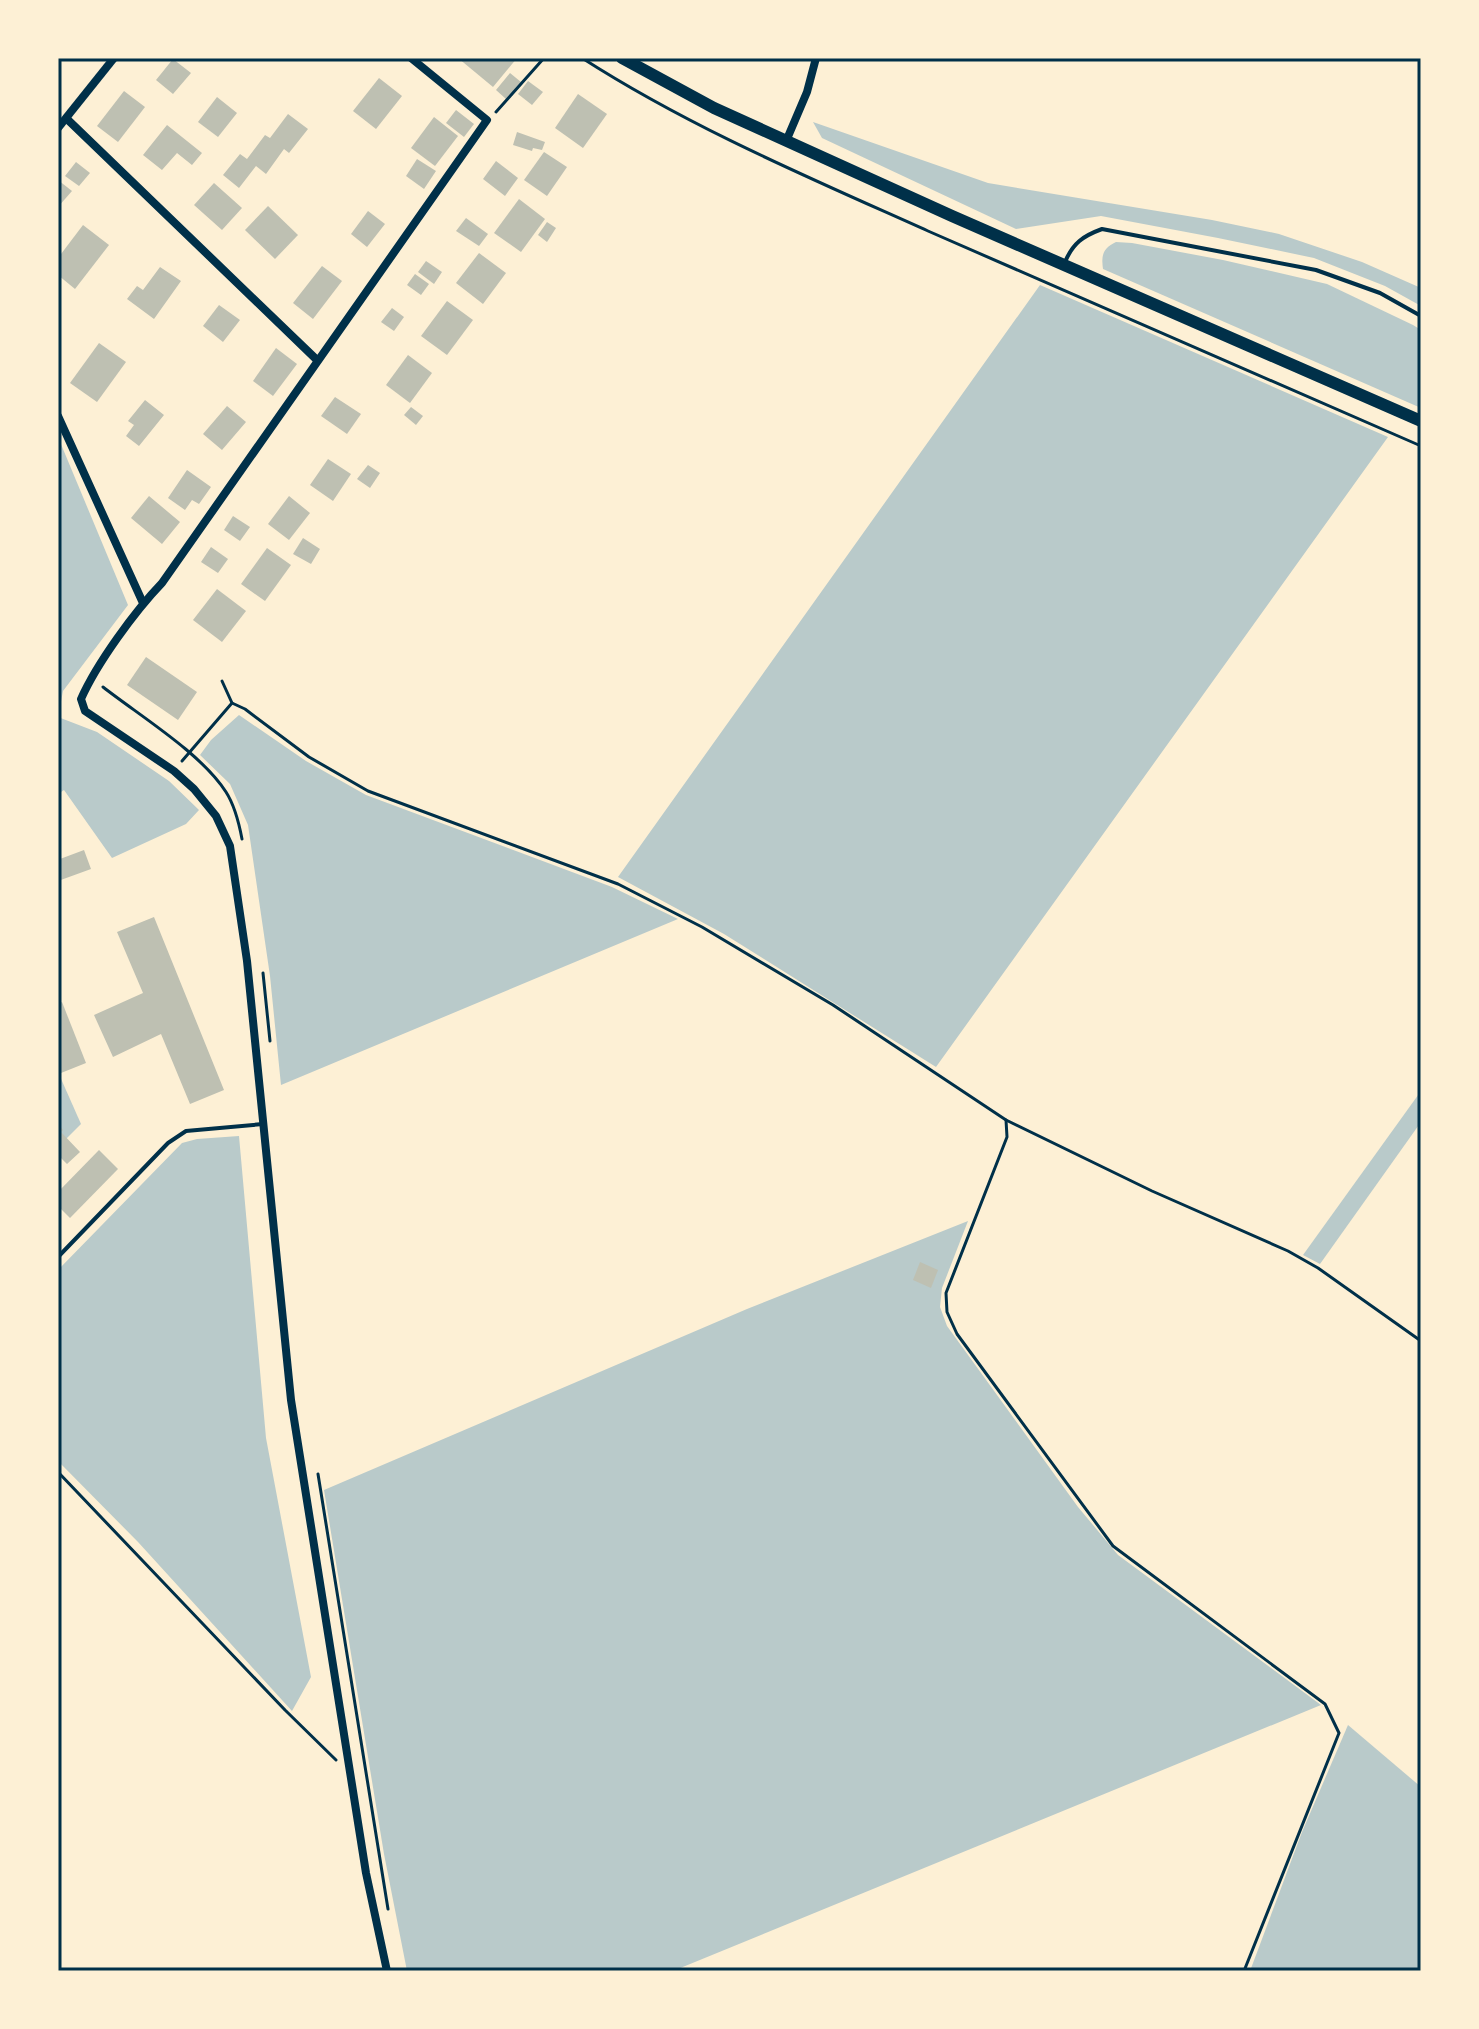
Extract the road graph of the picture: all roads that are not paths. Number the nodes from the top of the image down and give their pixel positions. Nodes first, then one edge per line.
1 (114, 58) edge
2 (411, 58) edge
3 (622, 58) edge
4 (816, 58) edge
5 (67, 119) junction
6 (58, 128) edge
7 (787, 139) junction
8 (1064, 266) junction
9 (1421, 316) edge
10 (317, 360) junction
11 (58, 416) edge
12 (1421, 421) edge
13 (143, 603) junction
14 (263, 1124) junction
15 (58, 1257) edge
16 (387, 1971) edge

1 - 5 street
2 - 10 street
3 - 7 main road
4 - 7 street
5 - 6 street
5 - 10 street
7 - 8 main road
8 - 9 lane
8 - 12 main road
10 - 13 street
11 - 13 street
13 - 14 street
14 - 15 lane
14 - 16 street

